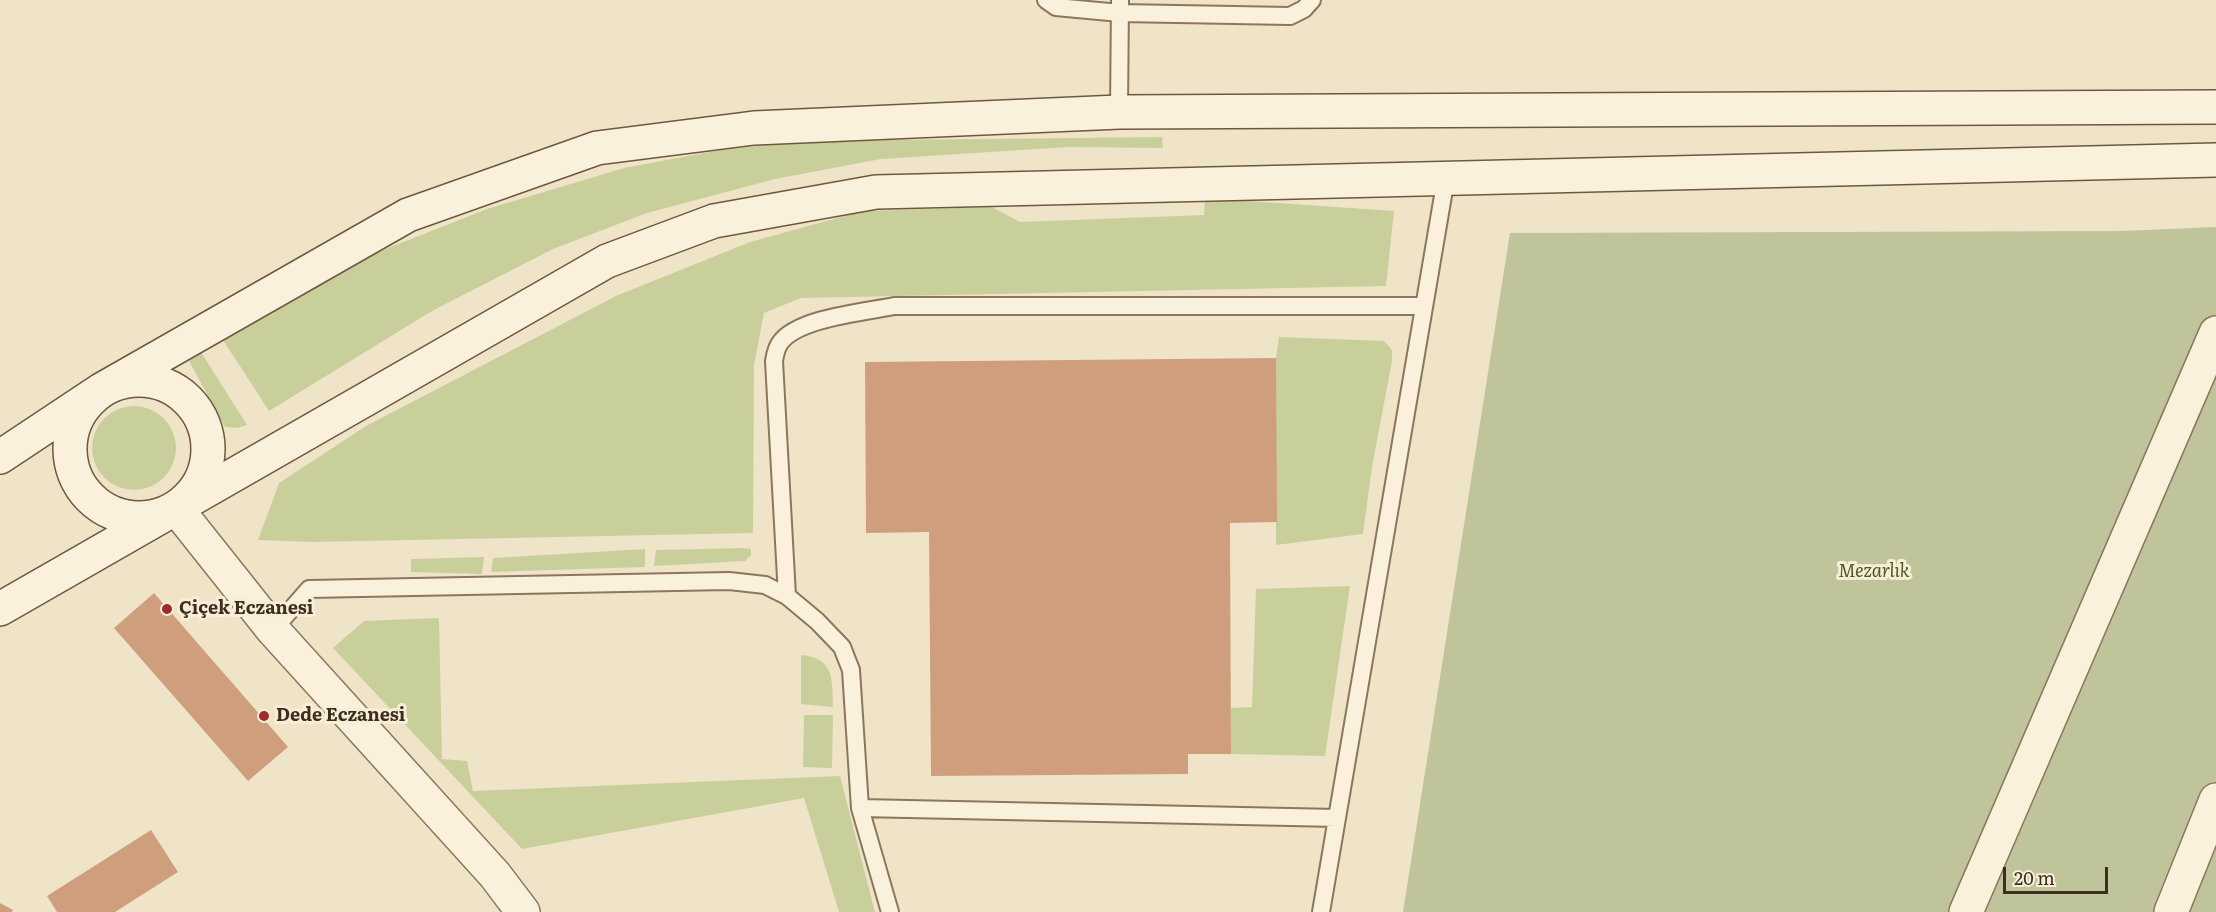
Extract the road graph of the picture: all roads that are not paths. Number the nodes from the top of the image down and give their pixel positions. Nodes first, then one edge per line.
1 (1046, 0) edge
2 (1312, 0) edge
3 (1120, 6) edge
4 (2216, 107) edge
5 (1119, 112) junction
6 (2216, 160) edge
7 (1446, 178) junction
8 (1424, 306) junction
9 (2216, 333) edge
10 (101, 390) junction
11 (0, 457) edge
12 (176, 508) junction
13 (787, 596) junction
14 (0, 609) edge
15 (273, 630) junction
16 (2216, 800) edge
17 (860, 808) junction
18 (1337, 818) junction
19 (523, 912) edge
20 (890, 912) edge
21 (1321, 912) edge
22 (1966, 912) edge
23 (2171, 912) edge

1 - 3 lane
2 - 3 lane
3 - 5 lane
4 - 5 main road
5 - 10 main road
6 - 7 main road
7 - 8 lane
7 - 12 main road
8 - 13 lane
8 - 18 lane
9 - 22 main road
10 - 11 main road
10 - 12 main road
10 - 12 main road
12 - 14 main road
12 - 15 main road
13 - 15 lane
13 - 17 lane
15 - 19 main road
16 - 23 main road
17 - 18 lane
17 - 20 lane
18 - 21 lane

